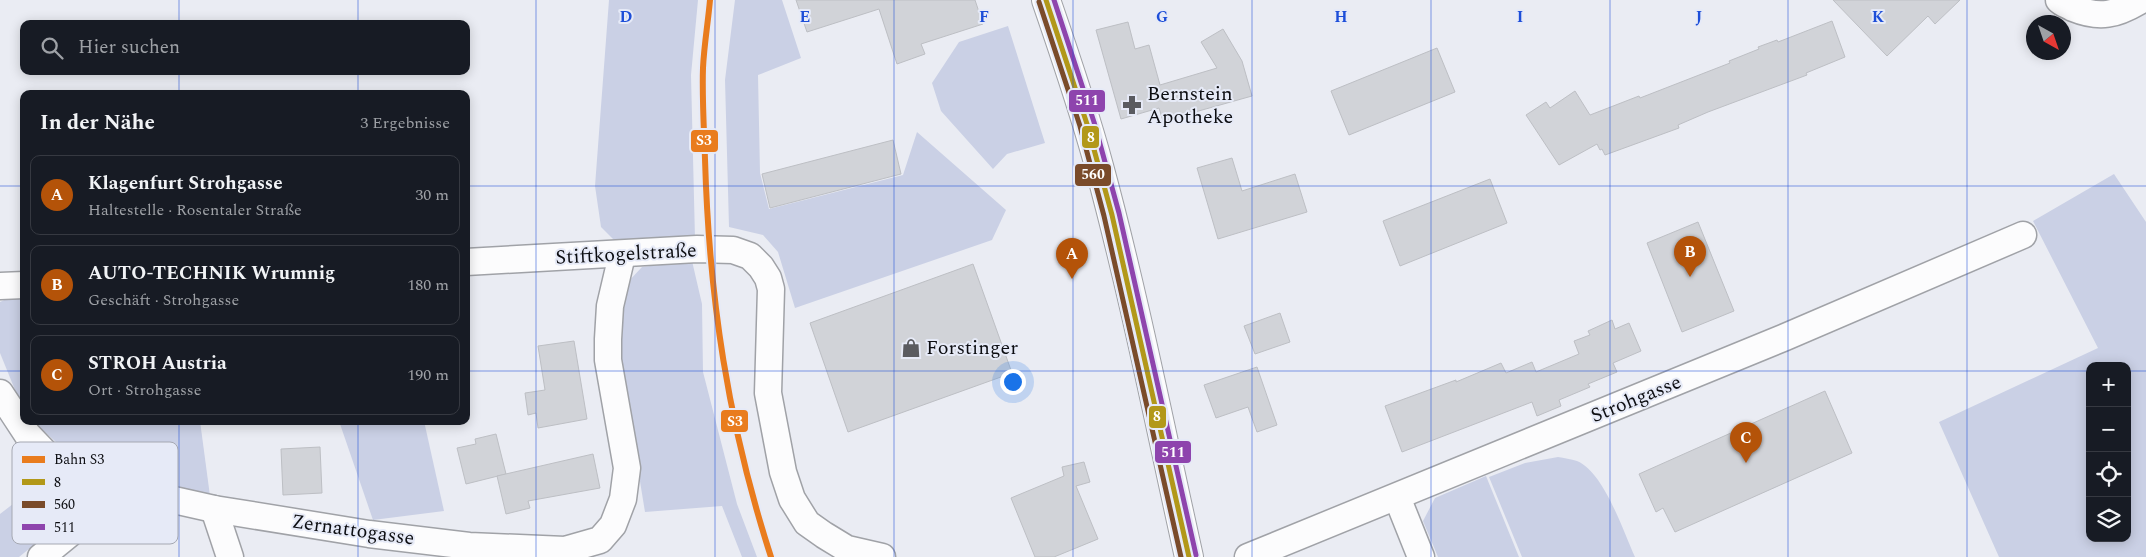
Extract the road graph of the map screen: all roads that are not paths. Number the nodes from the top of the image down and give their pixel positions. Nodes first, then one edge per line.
1 (1046, 0) edge
2 (2059, 0) edge
3 (2141, 0) edge
4 (2023, 235) dead end
5 (622, 255) junction
6 (470, 262) edge
7 (20, 285) edge
8 (0, 286) edge
9 (0, 393) edge
10 (20, 423) edge
11 (21, 425) edge
12 (35, 442) edge
13 (1397, 497) junction
14 (178, 501) edge
15 (214, 509) junction
16 (57, 544) edge
17 (529, 553) edge
18 (41, 557) edge
19 (230, 557) edge
20 (882, 557) edge
21 (1189, 557) edge
22 (1248, 557) edge
23 (1421, 557) edge

1 - 21 main road
2 - 3 street
4 - 13 street, Strohgasse
5 - 6 street, Stiftkogelstraße
5 - 17 street, Zernattogasse
5 - 20 street, Stiftkogelstraße
7 - 8 street
9 - 10 street, Zernattogasse
11 - 12 street, Zernattogasse
13 - 22 street, Strohgasse
13 - 23 street
14 - 15 street, Zernattogasse
15 - 17 street, Zernattogasse
15 - 19 street
16 - 18 street

